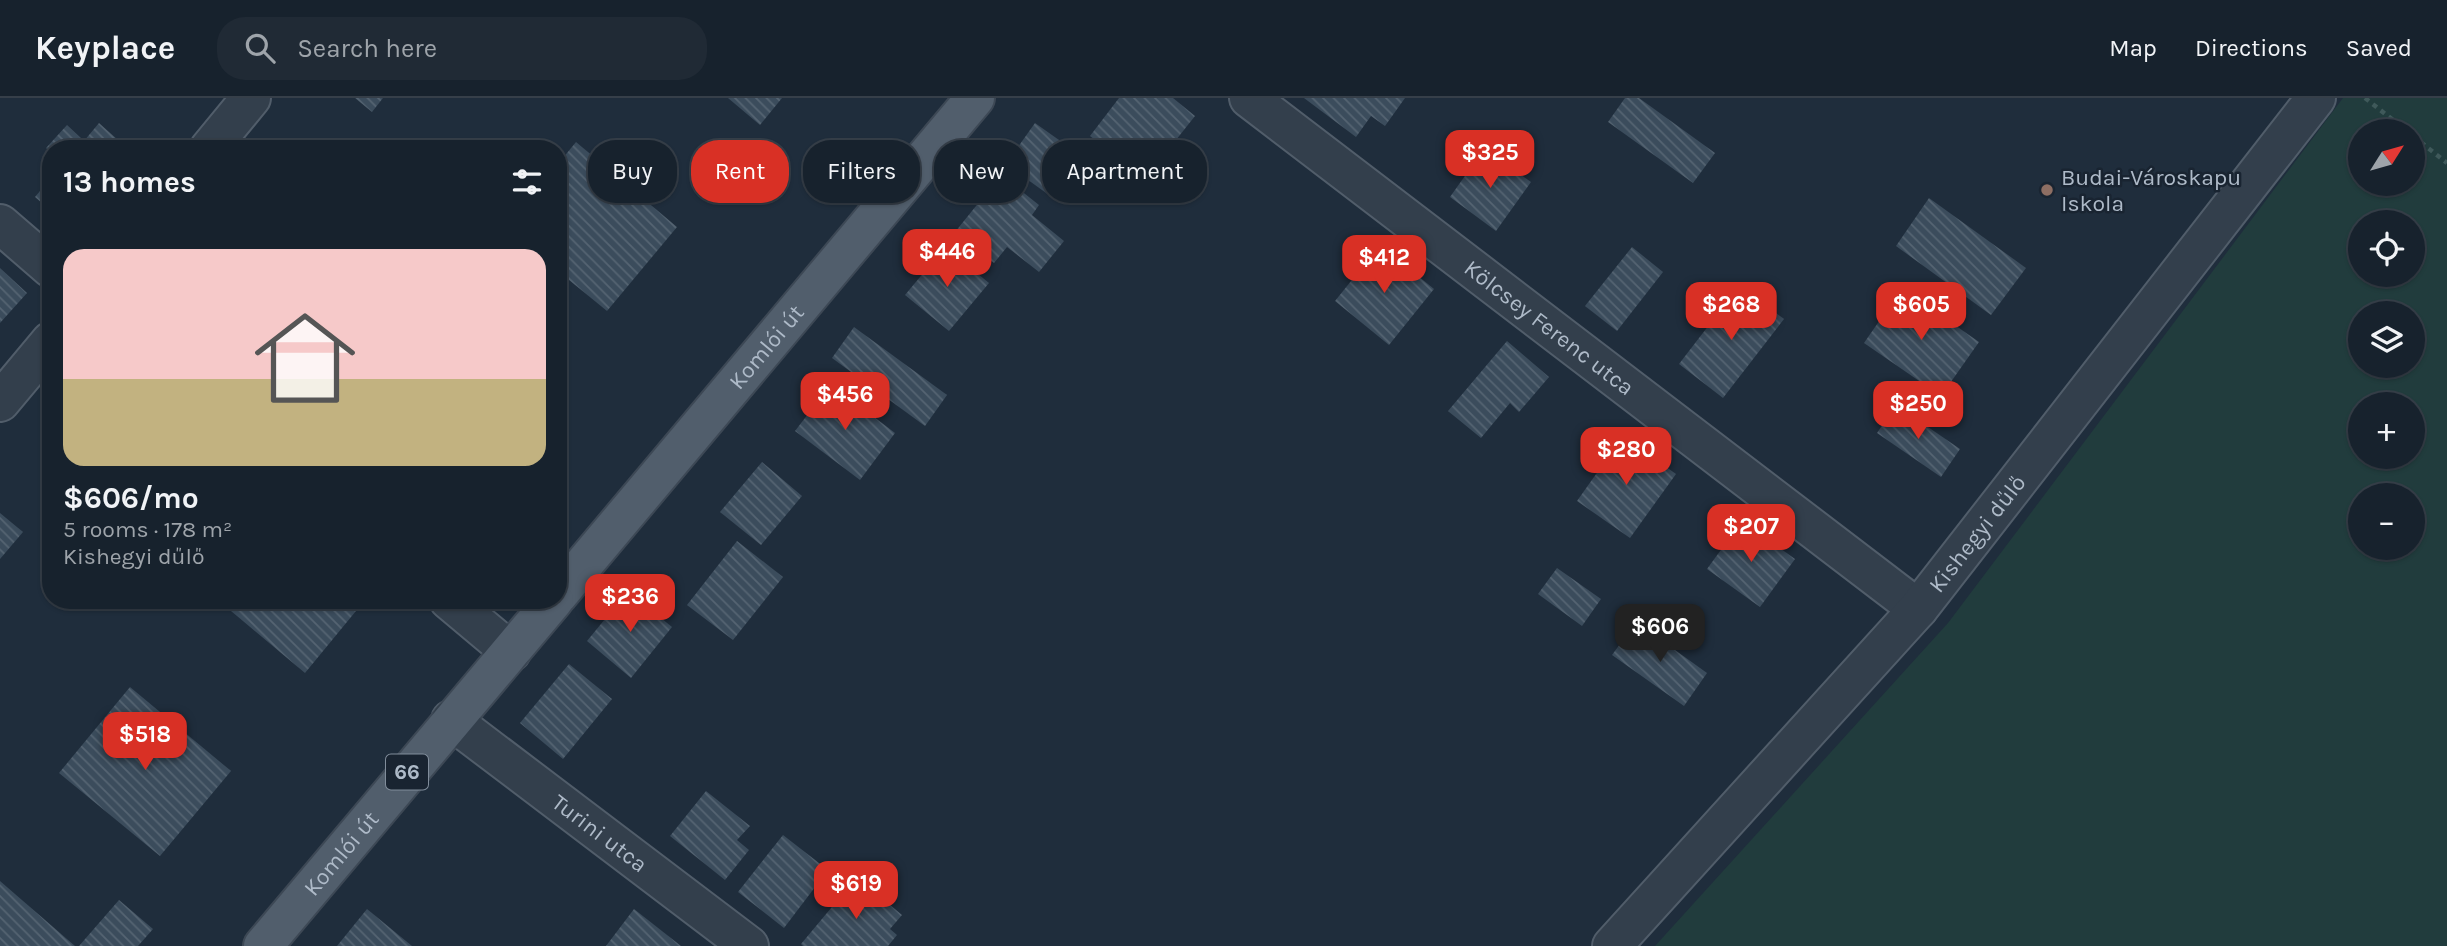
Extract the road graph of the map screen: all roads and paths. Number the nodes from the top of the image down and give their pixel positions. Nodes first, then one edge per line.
1 (251, 98) edge
2 (975, 98) edge
3 (1249, 98) edge
4 (2316, 98) edge
5 (2365, 98) edge
6 (2392, 119) edge
7 (216, 140) edge
8 (2426, 146) edge
9 (2447, 163) edge
10 (0, 224) edge
11 (42, 260) edge
12 (42, 352) edge
13 (0, 402) edge
14 (567, 584) edge
15 (460, 609) edge
16 (547, 609) edge
17 (1918, 610) junction
18 (511, 652) junction
19 (451, 720) junction
20 (263, 946) edge
21 (749, 946) edge
22 (1612, 946) edge

1 - 7 street
2 - 14 main road, Komlói út
3 - 17 street, Kölcsey Ferenc utca
4 - 17 street, Kishegyi dűlő
5 - 6 path
8 - 9 path
10 - 11 street
12 - 13 street
15 - 18 street
16 - 18 main road, Komlói út / 66
17 - 22 street, Kishegyi dűlő
18 - 19 main road, Komlói út / 66
19 - 20 main road, Komlói út / 66
19 - 21 street, Turini utca

